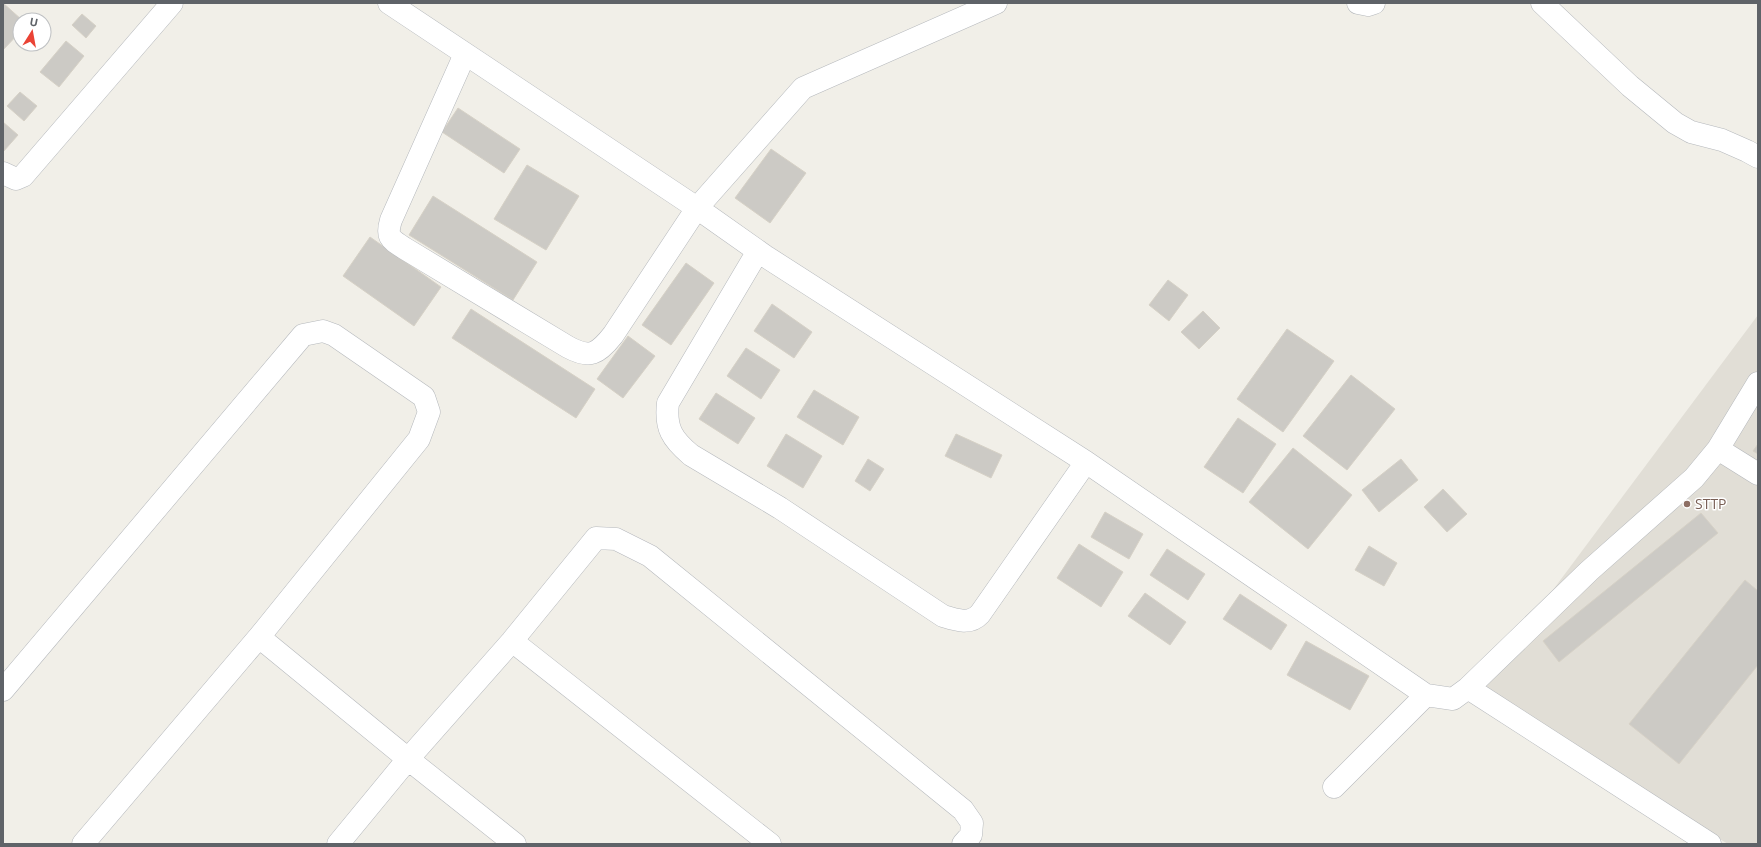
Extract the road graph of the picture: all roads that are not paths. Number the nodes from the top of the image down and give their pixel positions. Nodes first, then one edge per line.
1 (172, 3) edge
2 (389, 3) edge
3 (996, 3) edge
4 (1358, 3) edge
5 (1374, 3) edge
6 (1542, 3) edge
7 (465, 54) junction
8 (1758, 157) edge
9 (3, 173) edge
10 (697, 208) junction
11 (758, 251) junction
12 (1758, 383) edge
13 (1718, 449) junction
14 (1086, 462) junction
15 (1758, 474) edge
16 (260, 637) junction
17 (512, 641) junction
18 (1468, 688) junction
19 (3, 690) edge
20 (1426, 695) junction
21 (408, 759) junction
22 (1334, 787) dead end
23 (83, 844) edge
24 (338, 844) edge
25 (515, 844) edge
26 (770, 844) edge
27 (963, 844) edge
28 (1710, 844) edge

1 - 9 street
2 - 7 street
3 - 10 street
4 - 5 street
6 - 8 street
7 - 10 street
7 - 10 street
10 - 11 street
11 - 14 street
11 - 14 street
12 - 13 street
13 - 15 street
13 - 18 street
14 - 20 street
16 - 19 street
16 - 21 street
16 - 23 street
17 - 21 street
17 - 26 street
17 - 27 street
18 - 20 street
18 - 28 street
20 - 22 street
21 - 24 street
21 - 25 street

